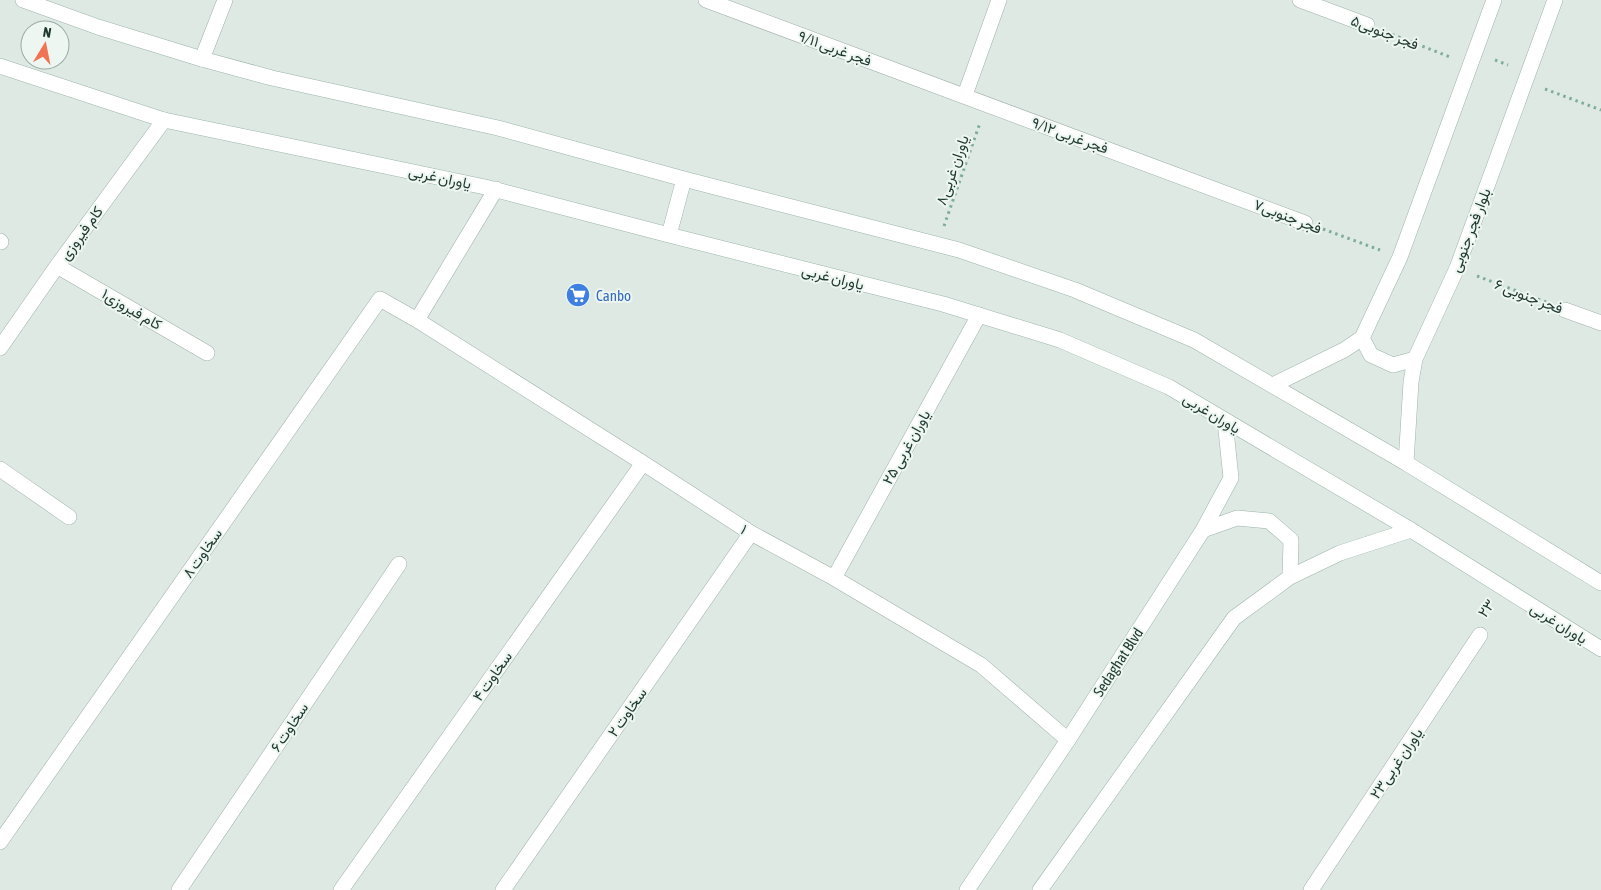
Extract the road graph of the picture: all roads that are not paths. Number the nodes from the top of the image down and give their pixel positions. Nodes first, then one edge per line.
1 (23, 0) edge
2 (224, 0) edge
3 (706, 0) edge
4 (999, 0) edge
5 (1300, 0) edge
6 (1494, 0) edge
7 (1555, 0) edge
8 (1367, 25) road end
9 (202, 59) junction
10 (0, 66) edge
11 (964, 95) junction
12 (164, 120) junction
13 (1176, 174) joint
14 (684, 179) junction
15 (496, 189) junction
16 (1304, 223) road end
17 (669, 236) junction
18 (57, 266) junction
19 (1566, 310) road end
20 (979, 315) junction
21 (417, 320) junction
22 (1601, 323) edge
23 (1362, 338) junction
24 (0, 348) edge
25 (208, 353) dead end
26 (1415, 359) junction
27 (1274, 385) junction
28 (1226, 421) junction
29 (643, 462) junction
30 (1406, 463) junction
31 (0, 469) edge
32 (69, 517) dead end
33 (1203, 530) junction
34 (1411, 530) junction
35 (751, 533) junction
36 (399, 564) dead end
37 (1290, 577) junction
38 (834, 578) junction
39 (1601, 583) edge
40 (1480, 635) dead end
41 (1601, 649) edge
42 (1068, 740) junction
43 (0, 842) edge
44 (179, 890) edge
45 (341, 890) edge
46 (503, 890) edge
47 (967, 890) edge
48 (1040, 890) edge
49 (1311, 890) edge

1 - 9 main road
2 - 9 main road
3 - 11 main road, ۹/۱۱ فجر غربی
4 - 11 main road
5 - 8 main road, فجر جنوبی۵
6 - 23 main road
7 - 26 main road, بلوار فجر جنوبی
9 - 14 main road
10 - 12 main road, یاوران غربی
11 - 13 main road, ۹/۱۲ فجر غربی
12 - 15 main road, یاوران غربی
12 - 18 main road, کام فیروزی
13 - 16 main road, فجر جنوبی۷
14 - 17 main road
14 - 27 main road
15 - 17 main road, یاوران غربی
15 - 21 main road
17 - 20 main road, یاوران غربی
18 - 24 main road, کام فیروزی
18 - 25 main road, کام فیروزی۱
19 - 22 main road, ۶ فجر جنوبی
20 - 28 main road, یاوران غربی
20 - 38 main road, یاوران غربی ۲۵
21 - 29 main road, ۱
21 - 43 main road, سخاوت ۸
23 - 26 main road
23 - 27 main road
26 - 30 main road, بلوار فجر جنوبی
27 - 30 main road
28 - 33 main road, Sedaghat Blvd
28 - 34 main road, یاوران غربی
29 - 35 main road, ۱
29 - 45 main road, سخاوت ۴
30 - 39 main road
31 - 32 main road
33 - 37 main road
33 - 42 main road, Sedaghat Blvd
34 - 37 main road
34 - 41 main road, یاوران غربی
35 - 38 main road, ۱
35 - 46 main road, سخاوت ۲
36 - 44 main road, سخاوت ۶
37 - 48 main road
38 - 42 main road, ۱
40 - 49 main road, یاوران غربی۲۳
42 - 47 main road, Sedaghat Blvd

